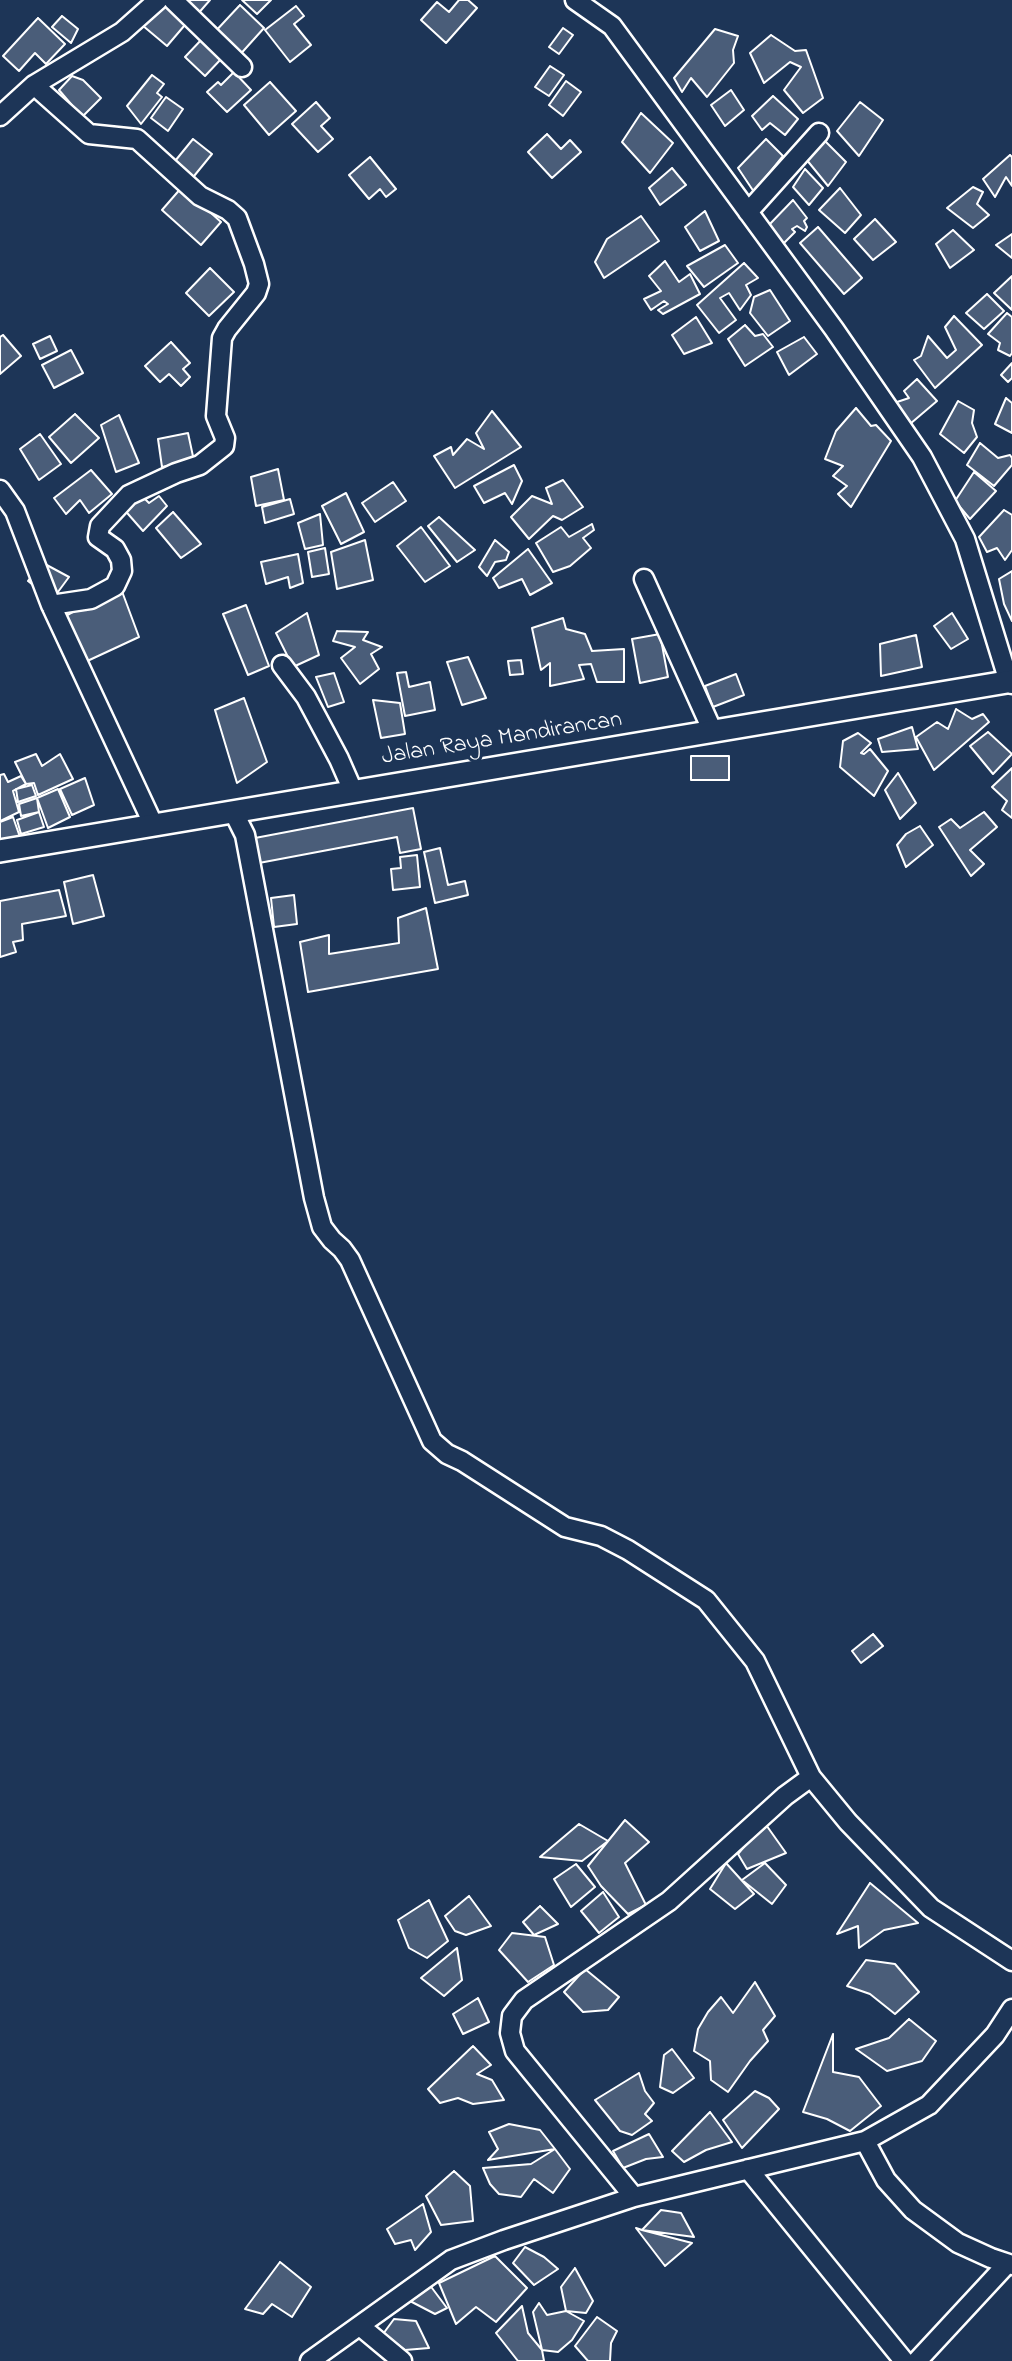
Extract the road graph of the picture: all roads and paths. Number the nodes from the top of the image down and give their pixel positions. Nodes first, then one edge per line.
1 (158, 0) edge
2 (173, 0) edge
3 (575, 0) edge
4 (242, 67) dead end
5 (34, 86) junction
6 (0, 116) edge
7 (819, 133) dead end
8 (748, 212) junction
9 (0, 490) edge
10 (644, 579) dead end
11 (51, 605) junction
12 (282, 665) dead end
13 (1011, 683) edge
14 (713, 732) junction
15 (353, 792) junction
16 (234, 813) junction
17 (153, 827) junction
18 (0, 852) edge
19 (811, 1777) junction
20 (1012, 1961) edge
21 (1012, 2009) edge
22 (865, 2141) junction
23 (748, 2169) junction
24 (634, 2196) junction
25 (1009, 2264) edge
26 (360, 2326) junction
27 (310, 2361) edge
28 (402, 2361) edge
29 (904, 2361) edge
30 (917, 2361) edge

1 - 5 street
2 - 4 street
3 - 8 street
5 - 6 street
5 - 11 street
7 - 8 street
8 - 13 street
9 - 11 street
10 - 14 street
11 - 17 street
12 - 15 street
13 - 14 street, Jalan Raya Mandirancan
14 - 15 street, Jalan Raya Mandirancan
15 - 16 street, Jalan Raya Mandirancan
16 - 17 street, Jalan Raya Mandirancan
16 - 19 street
17 - 18 street, Jalan Raya Mandirancan
19 - 20 street
19 - 24 street
21 - 22 street
22 - 23 street
22 - 25 street
23 - 24 street
23 - 29 street
24 - 26 street
25 - 30 street
26 - 27 street
26 - 28 street

